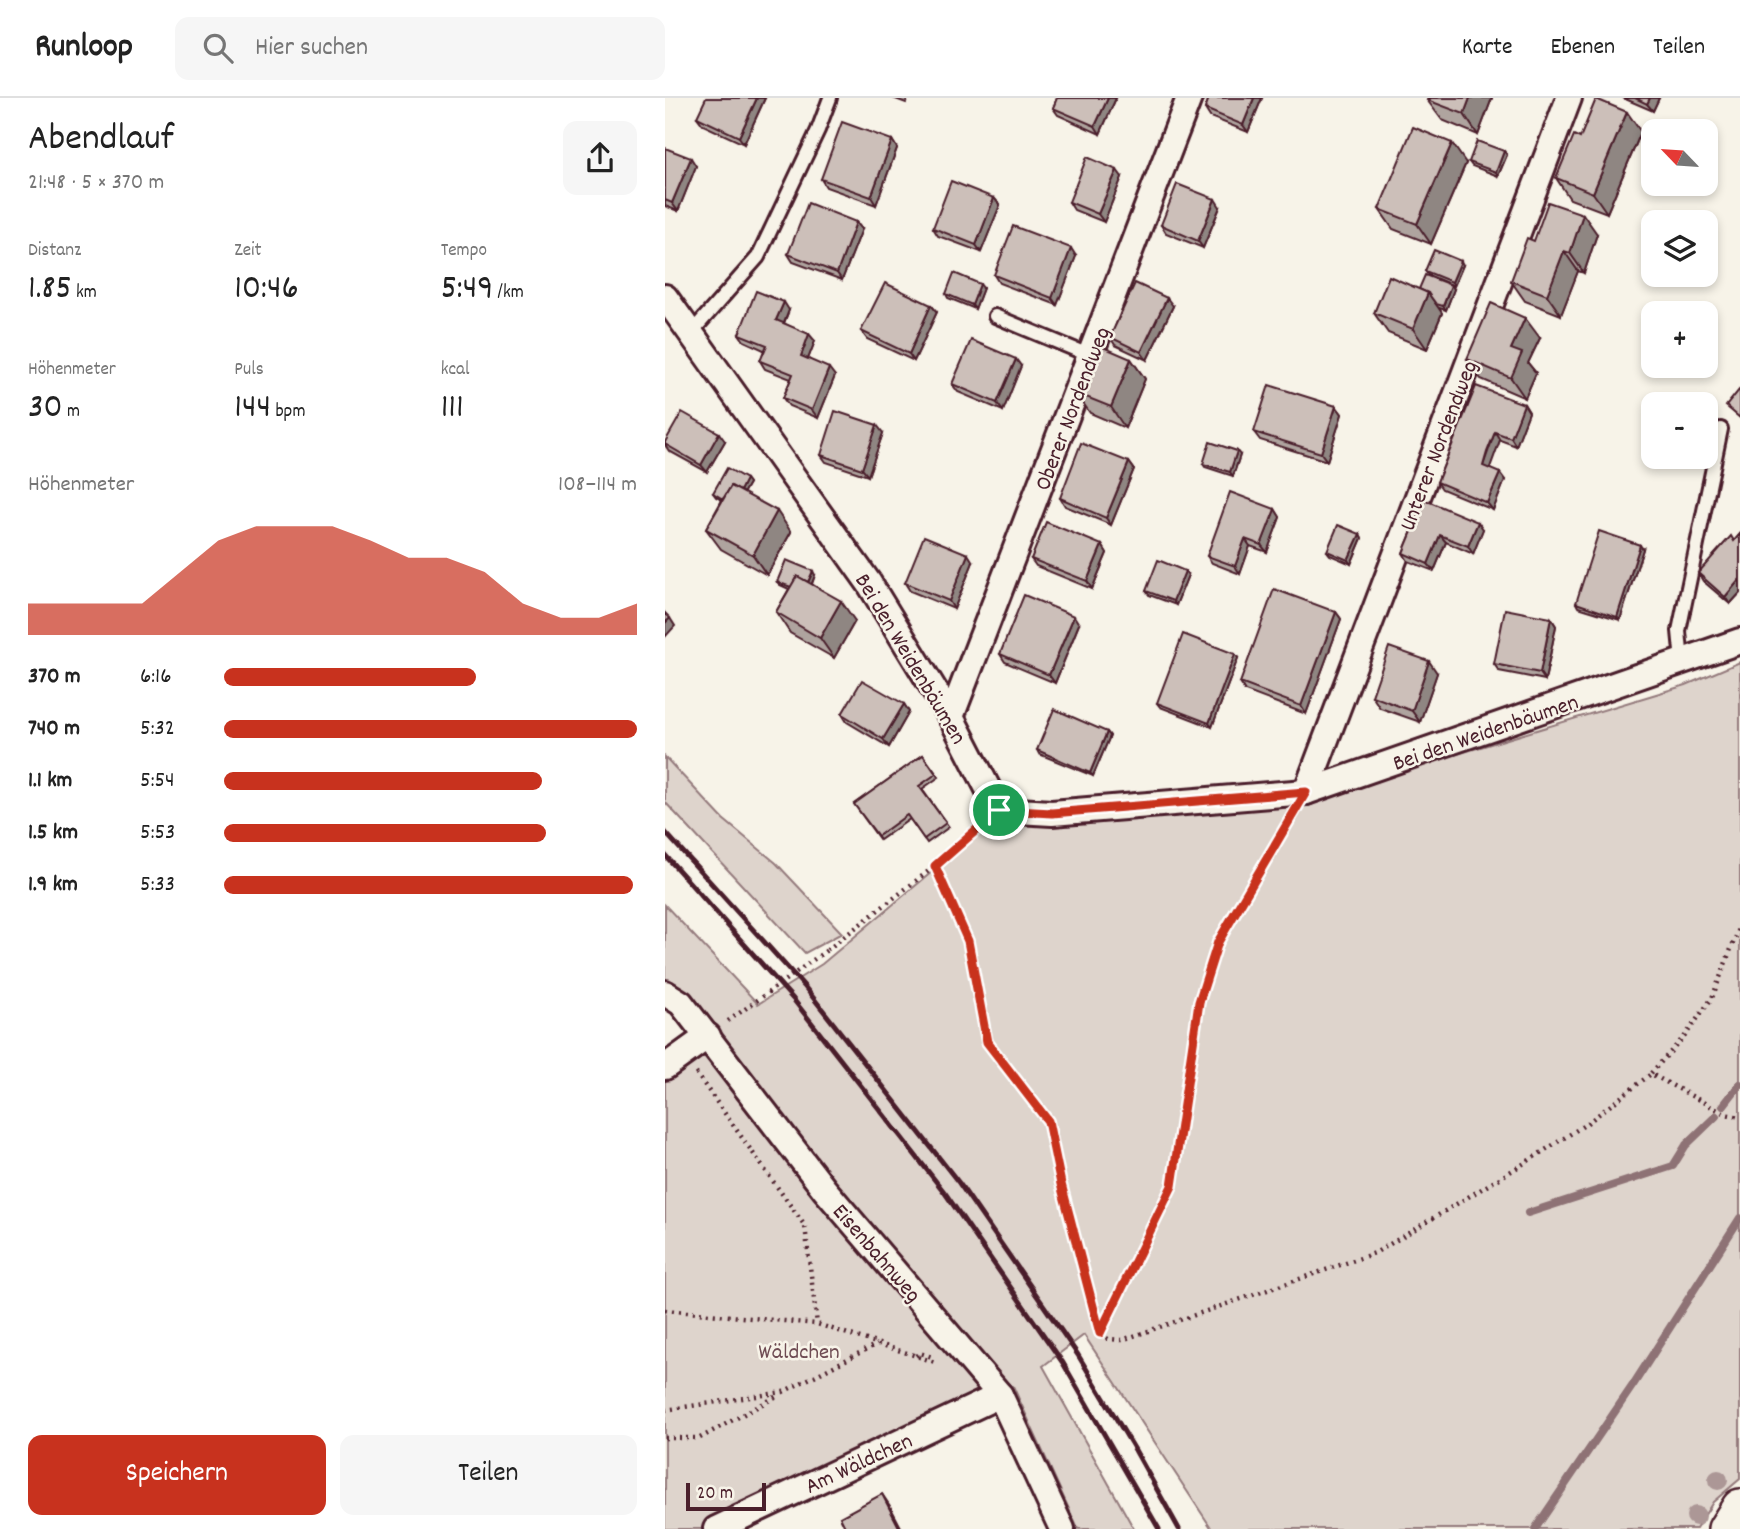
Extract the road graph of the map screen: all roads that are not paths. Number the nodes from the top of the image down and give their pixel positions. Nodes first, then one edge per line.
1 (830, 98) edge
2 (1189, 98) edge
3 (1569, 98) edge
4 (665, 297) edge
5 (995, 316) dead end
6 (691, 333) junction
7 (1091, 356) junction
8 (1721, 429) dead end
9 (1740, 641) edge
10 (1682, 663) junction
11 (951, 718) junction
12 (1306, 792) junction
13 (665, 993) edge
14 (708, 1036) junction
15 (673, 1061) edge
16 (1000, 1395) junction
17 (1740, 1507) edge
18 (716, 1529) edge
19 (1062, 1529) edge
20 (1726, 1529) edge

1 - 6 lane
2 - 7 street, Oberer Nordendweg
3 - 12 street, Unterer Nordendweg
4 - 6 street, Bei den Weidenbäumen
5 - 7 lane
6 - 11 street, Bei den Weidenbäumen
7 - 11 street, Oberer Nordendweg
8 - 10 lane
9 - 10 street, Bei den Weidenbäumen
10 - 12 street, Bei den Weidenbäumen
11 - 12 street, Bei den Weidenbäumen
13 - 14 street, Eisenbahnweg
14 - 15 street
14 - 16 street, Eisenbahnweg
16 - 18 street, Am Wäldchen
16 - 19 street, Eisenbahnweg
17 - 20 street

